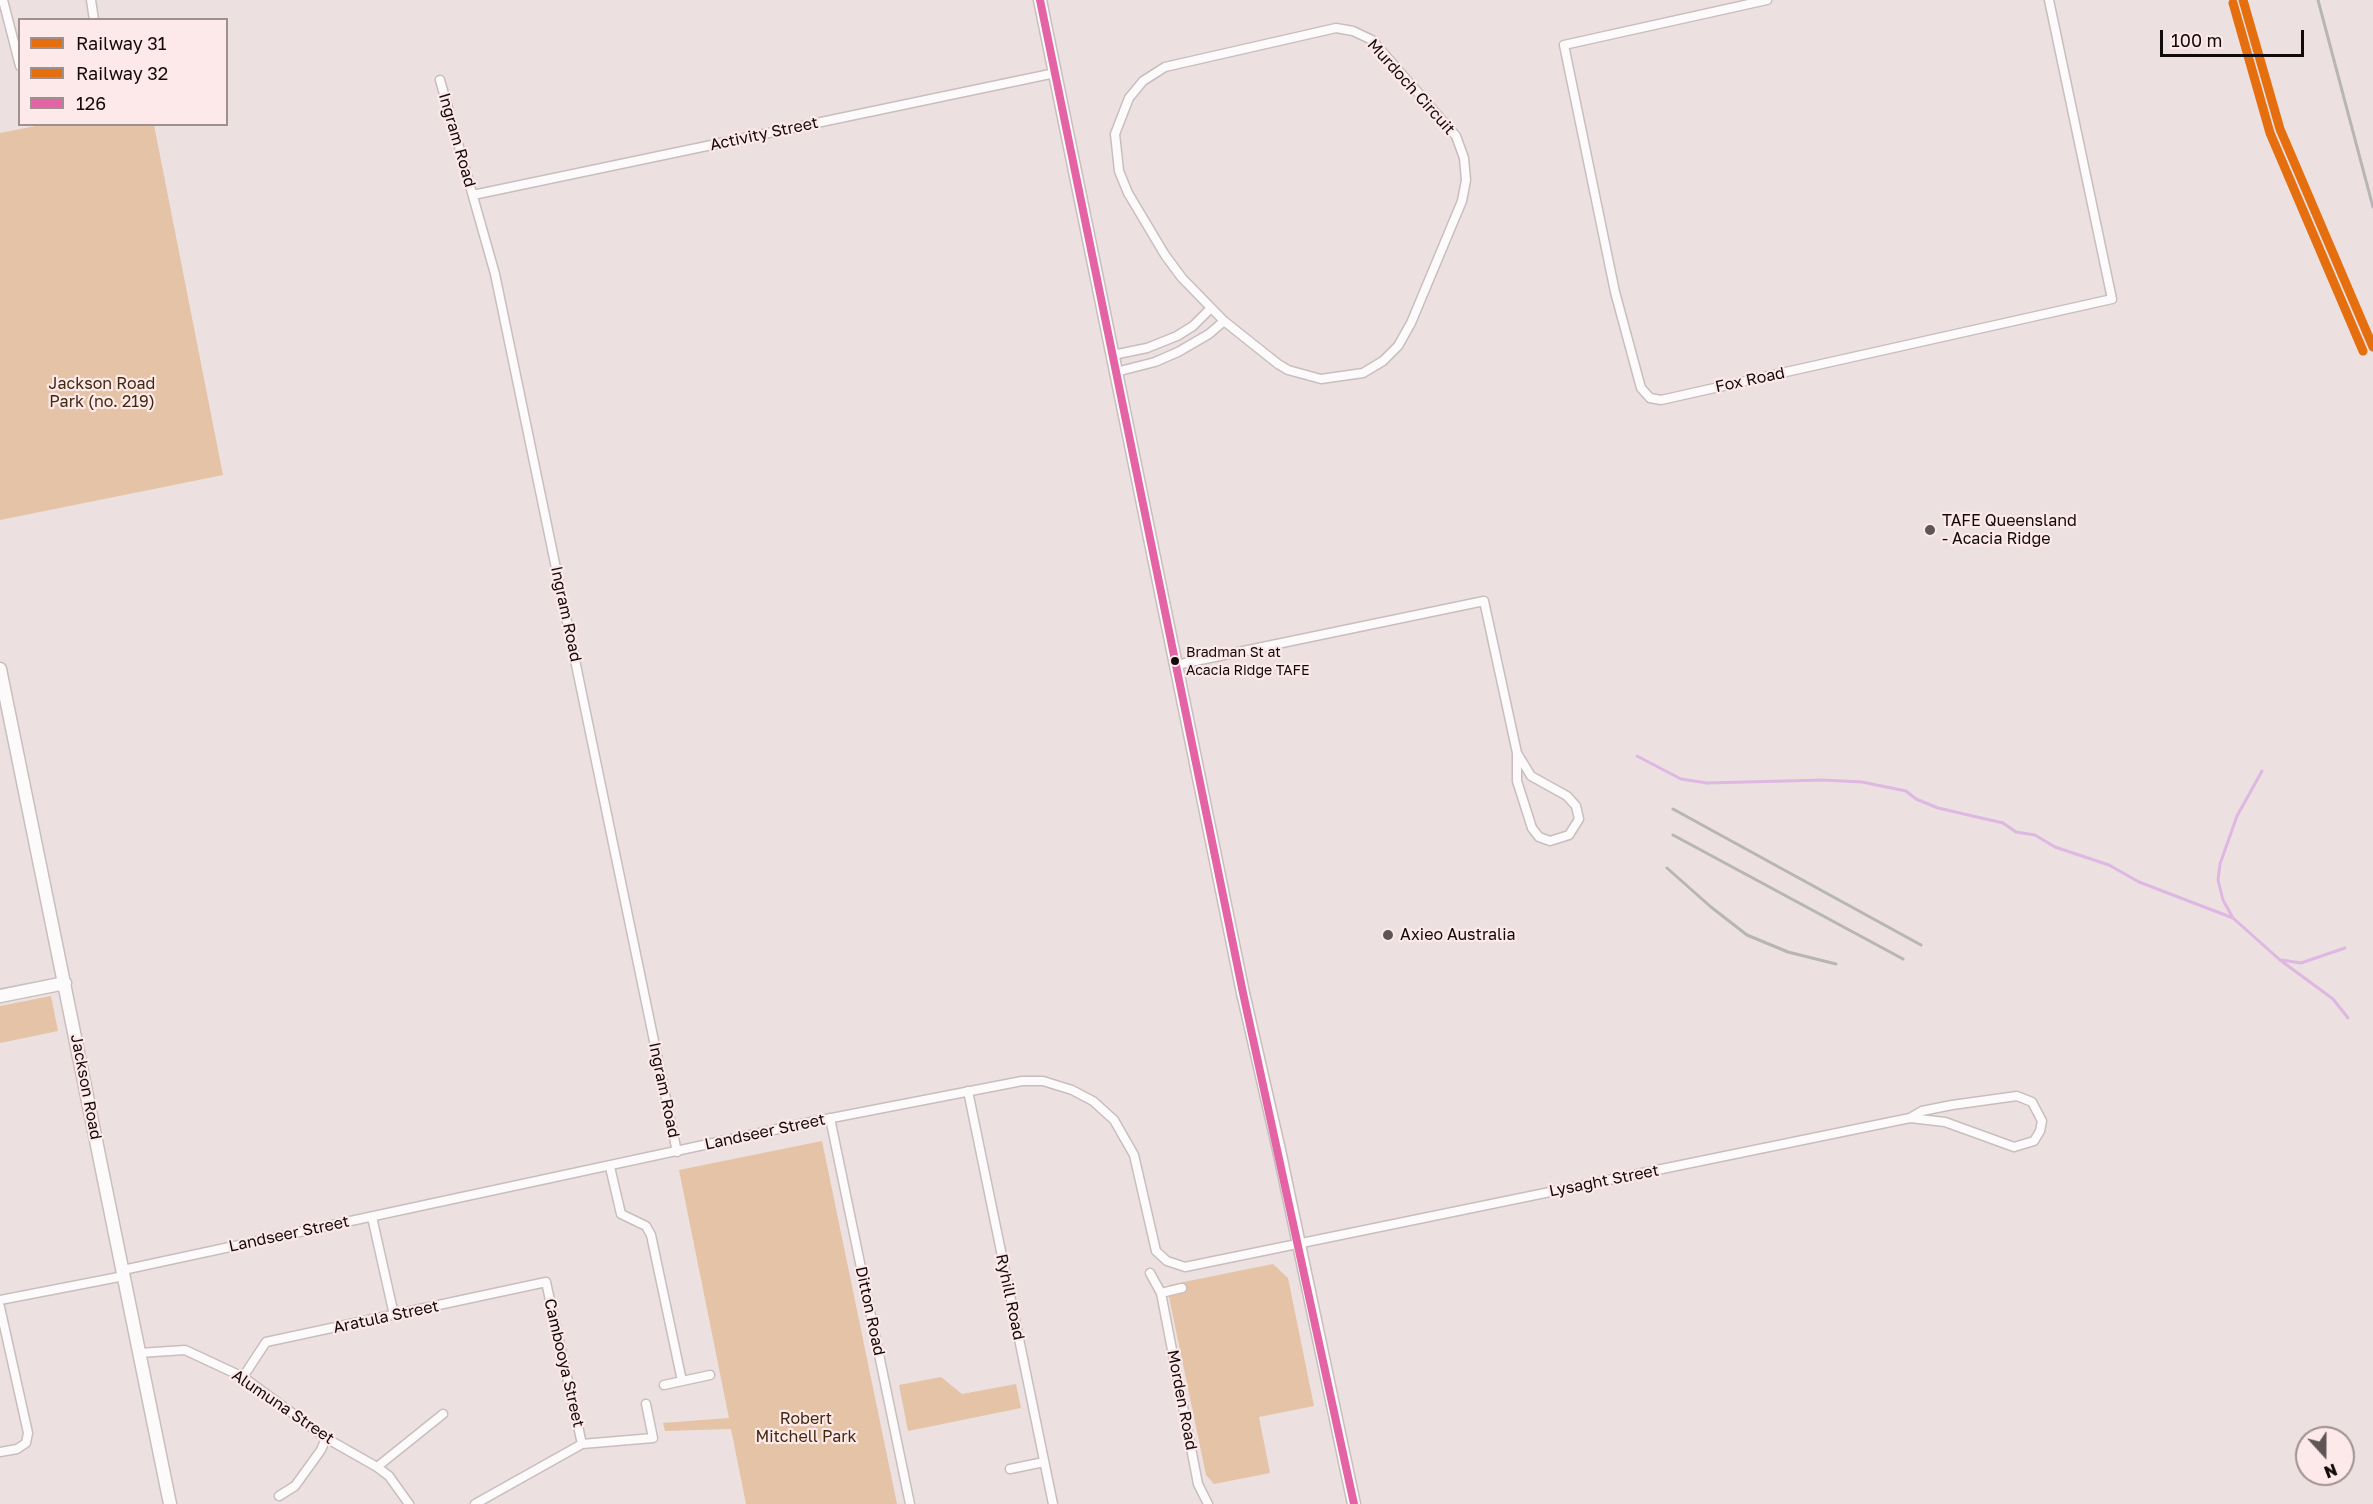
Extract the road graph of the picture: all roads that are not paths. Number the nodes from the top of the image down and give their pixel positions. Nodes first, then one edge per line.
1 (3, 0) edge
2 (91, 0) edge
3 (1040, 0) edge
4 (1767, 0) edge
5 (2049, 0) edge
6 (94, 18) edge
7 (18, 58) edge
8 (1055, 73) junction
9 (440, 80) dead end
10 (473, 195) junction
11 (1211, 308) junction
12 (1224, 321) junction
13 (1113, 355) junction
14 (1116, 372) junction
15 (1176, 665) junction
16 (0, 669) edge
17 (6, 721) edge
18 (1517, 753) junction
19 (65, 983) junction
20 (0, 996) edge
21 (968, 1091) junction
22 (830, 1118) junction
23 (1910, 1119) junction
24 (677, 1152) junction
25 (610, 1167) junction
26 (372, 1217) junction
27 (1299, 1244) junction
28 (123, 1273) junction
29 (1150, 1273) dead end
30 (546, 1282) joint
31 (1182, 1288) dead end
32 (1161, 1293) junction
33 (0, 1300) edge
34 (0, 1307) edge
35 (394, 1315) junction
36 (139, 1353) junction
37 (710, 1376) dead end
38 (243, 1377) junction
39 (682, 1381) junction
40 (664, 1385) dead end
41 (646, 1404) dead end
42 (443, 1414) dead end
43 (326, 1438) junction
44 (582, 1444) junction
45 (0, 1452) edge
46 (1044, 1461) junction
47 (377, 1467) junction
48 (1010, 1469) dead end
49 (279, 1496) dead end
50 (170, 1504) edge
51 (409, 1504) edge
52 (475, 1504) edge
53 (910, 1504) edge
54 (1053, 1504) edge
55 (1208, 1504) edge
56 (1354, 1504) edge

1 - 7 street
2 - 6 street
3 - 8 main road
4 - 5 street, Fox Road
8 - 10 street, Activity Street
8 - 13 main road
9 - 10 street, Ingram Road
10 - 24 street, Ingram Road
11 - 12 street, Murdoch Circuit
11 - 12 street, Murdoch Circuit
11 - 13 street
12 - 14 street
13 - 14 main road
14 - 15 main road
15 - 18 street
15 - 27 main road
16 - 17 main road, Jackson Road
17 - 19 main road, Jackson Road
18 - 18 street
19 - 20 main road
19 - 28 main road, Jackson Road
21 - 22 street, Landseer Street
21 - 27 street, Landseer Street
21 - 46 street, Ryhill Road
22 - 24 street, Landseer Street
22 - 53 street, Ditton Road
23 - 23 street, Lysaght Street
23 - 27 street, Lysaght Street
24 - 25 street, Landseer Street
25 - 26 street, Landseer Street
25 - 39 street
26 - 28 street, Landseer Street
26 - 35 street
27 - 56 main road
28 - 33 street, Landseer Street
28 - 36 main road, Jackson Road
29 - 32 street, Morden Road
30 - 35 street, Aratula Street
30 - 44 street, Cambooya Street
31 - 32 street
32 - 55 street, Morden Road
34 - 45 street
35 - 38 street, Aratula Street
36 - 38 street, Alumuna Street
36 - 50 main road, Jackson Road
37 - 39 street
38 - 43 street, Alumuna Street
39 - 40 street
41 - 44 street
42 - 47 street
43 - 47 street, Alumuna Street
43 - 49 street
44 - 52 street
46 - 48 street
46 - 54 street, Ryhill Road
47 - 51 street, Alumuna Street

